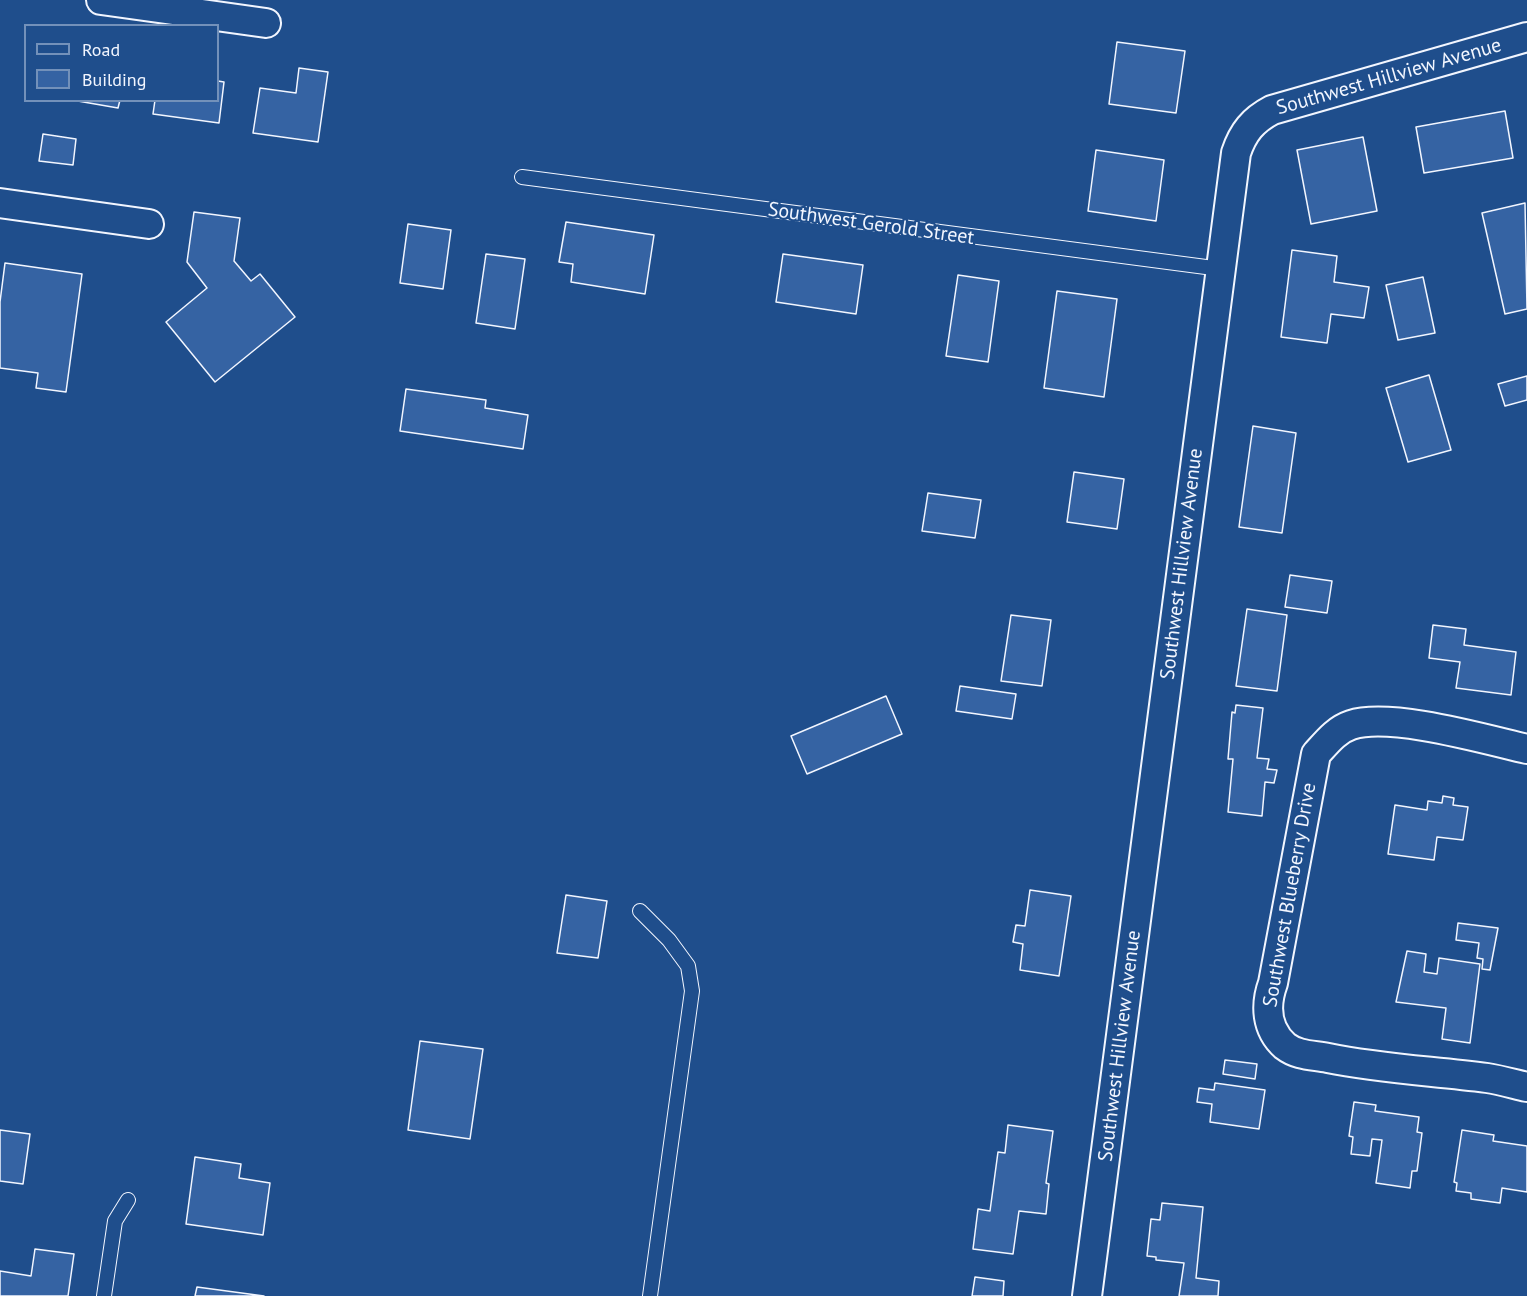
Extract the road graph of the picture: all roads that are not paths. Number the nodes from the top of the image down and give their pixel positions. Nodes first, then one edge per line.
1 (101, 0) edge
2 (266, 23) dead end
3 (1527, 37) edge
4 (522, 177) dead end
5 (0, 203) edge
6 (148, 224) dead end
7 (1221, 269) junction
8 (1527, 749) edge
9 (640, 911) dead end
10 (1527, 1087) edge
11 (128, 1200) dead end
12 (104, 1296) edge
13 (650, 1296) edge
14 (1087, 1296) edge

1 - 2 street
3 - 7 street, Southwest Hillview Avenue
4 - 7 lane, Southwest Gerold Street
5 - 6 street
7 - 14 street, Southwest Hillview Avenue
8 - 10 street, Southwest Blueberry Drive
9 - 13 lane
11 - 12 lane

